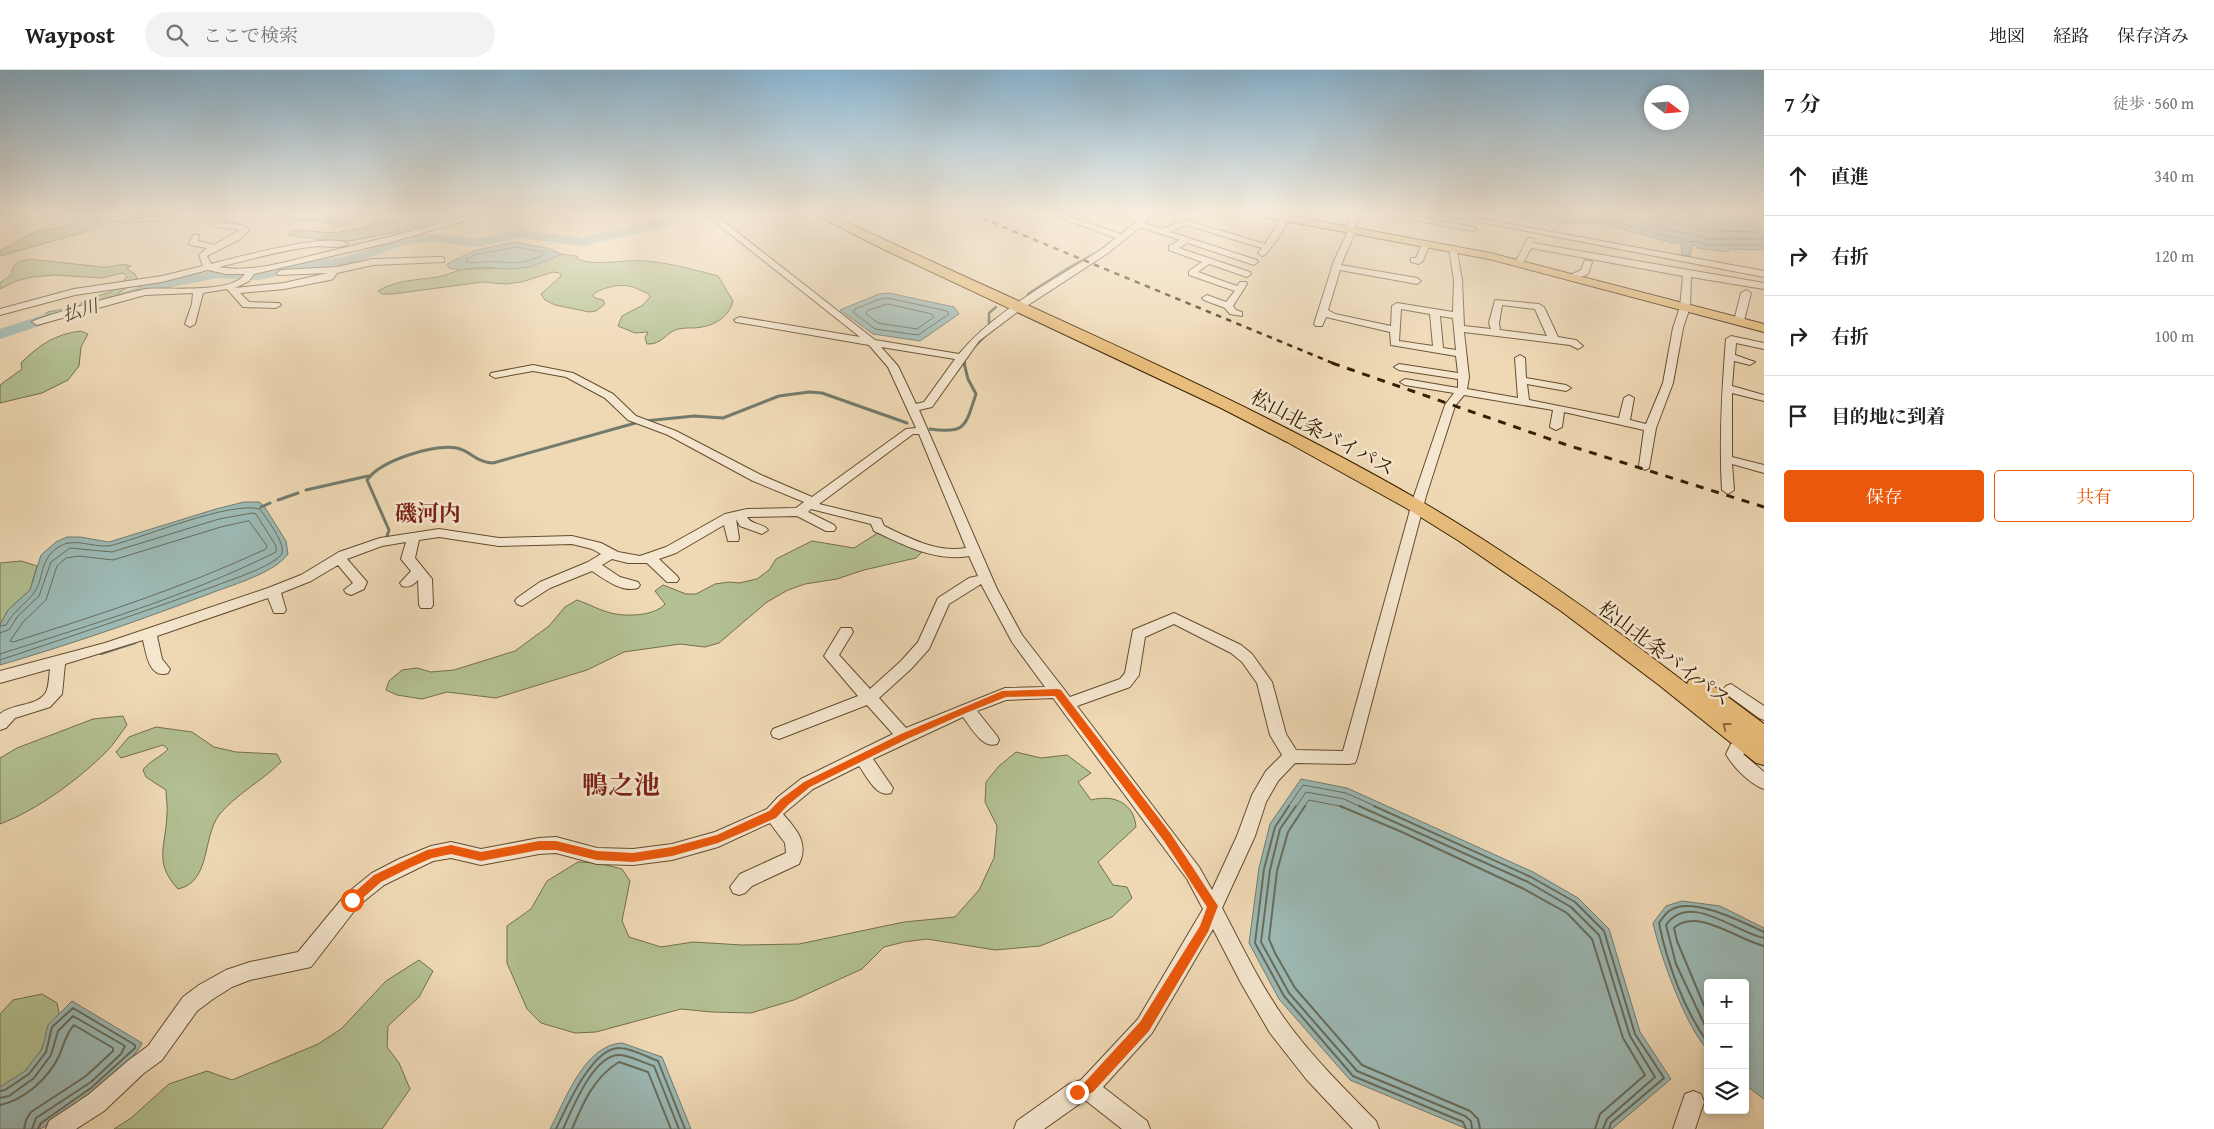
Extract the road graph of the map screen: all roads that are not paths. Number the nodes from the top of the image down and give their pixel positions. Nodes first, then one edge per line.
1 (206, 263) edge
2 (223, 263) edge
3 (316, 263) edge
4 (349, 263) edge
5 (772, 263) edge
6 (930, 263) edge
7 (936, 263) edge
8 (1087, 263) edge
9 (1205, 263) edge
10 (1215, 263) edge
11 (1253, 263) edge
12 (1337, 263) edge
13 (1455, 263) edge
14 (1521, 263) edge
15 (1588, 263) edge
16 (1657, 263) edge
17 (1661, 263) edge
18 (1663, 263) edge
19 (208, 267) junction
20 (1336, 267) junction
21 (1684, 268) junction
22 (334, 270) junction
23 (1248, 274) junction
24 (1764, 274) edge
25 (249, 275) junction
26 (1573, 276) junction
27 (162, 279) junction
28 (1416, 281) dead end
29 (1764, 286) edge
30 (231, 288) junction
31 (150, 289) junction
32 (1240, 290) junction
33 (200, 291) junction
34 (1746, 293) dead end
35 (1207, 298) dead end
36 (276, 305) dead end
37 (1024, 306) junction
38 (1228, 306) junction
39 (1685, 306) junction
40 (0, 312) edge
41 (1324, 312) junction
42 (1435, 312) junction
43 (1238, 314) dead end
44 (1458, 316) junction
45 (739, 320) dead end
46 (1739, 321) junction
47 (37, 322) dead end
48 (190, 324) dead end
49 (1319, 324) dead end
50 (1459, 328) junction
51 (1764, 328) edge
52 (1395, 330) junction
53 (1496, 332) junction
54 (1554, 340) junction
55 (871, 341) junction
56 (1578, 346) dead end
57 (1764, 346) edge
58 (1438, 350) junction
59 (1462, 354) junction
60 (961, 357) junction
61 (1730, 357) junction
62 (1524, 361) dead end
63 (1750, 362) dead end
64 (1399, 366) dead end
65 (495, 375) dead end
66 (1464, 377) junction
67 (1523, 380) junction
68 (1405, 382) dead end
69 (1562, 386) dead end
70 (1726, 388) junction
71 (1461, 392) junction
72 (1764, 398) edge
73 (1625, 399) dead end
74 (1524, 402) junction
75 (913, 408) junction
76 (1559, 408) junction
77 (1624, 422) junction
78 (1556, 427) dead end
79 (1650, 428) junction
80 (922, 431) junction
81 (1726, 459) junction
82 (1645, 466) dead end
83 (1764, 469) edge
84 (1728, 490) dead end
85 (1419, 502) junction
86 (808, 506) junction
87 (734, 516) junction
88 (830, 528) dead end
89 (762, 530) dead end
90 (414, 536) junction
91 (733, 538) dead end
92 (973, 551) junction
93 (610, 554) junction
94 (650, 558) junction
95 (341, 560) junction
96 (593, 565) junction
97 (418, 572) junction
98 (985, 578) junction
99 (672, 579) dead end
100 (407, 583) dead end
101 (633, 585) dead end
102 (351, 590) dead end
103 (274, 593) junction
104 (522, 601) dead end
105 (426, 605) dead end
106 (279, 610) dead end
107 (846, 632) dead end
108 (150, 636) junction
109 (57, 664) junction
110 (163, 669) dead end
111 (0, 677) edge
112 (1731, 690) dead end
113 (869, 698) junction
114 (1062, 698) junction
115 (966, 709) junction
116 (1764, 714) edge
117 (0, 724) edge
118 (778, 733) dead end
119 (904, 736) junction
120 (991, 740) dead end
121 (1759, 740) edge
122 (1291, 756) junction
123 (1764, 756) edge
124 (862, 757) junction
125 (1764, 782) edge
126 (885, 788) dead end
127 (773, 814) junction
128 (739, 886) dead end
129 (1213, 906) junction
130 (1088, 1088) junction
131 (1693, 1102) dead end
132 (57, 1129) edge
133 (1025, 1129) edge
134 (1139, 1129) edge
135 (1368, 1129) edge
136 (1684, 1129) edge

1 - 19 street
2 - 19 street
3 - 25 street
4 - 22 street
5 - 55 street
6 - 37 highway, 松山北条バイパス
7 - 37 highway, 松山北条バイパス
8 - 37 street
9 - 32 street
10 - 23 street
11 - 23 street
12 - 20 street
13 - 44 street
14 - 26 main road
15 - 26 street
16 - 21 street
17 - 21 street
18 - 21 street
19 - 25 street
19 - 27 street
20 - 28 street
20 - 41 street
21 - 24 street
21 - 29 street
21 - 39 street
22 - 25 street
22 - 30 street
23 - 32 street
25 - 30 street
26 - 39 main road
27 - 31 street
27 - 40 street
30 - 33 street
30 - 36 street
31 - 33 street
31 - 47 street
32 - 38 street
33 - 48 street
34 - 46 street
35 - 38 street
37 - 60 street
37 - 85 highway, 松山北条バイパス
38 - 43 street
39 - 46 main road
39 - 79 street
41 - 49 street
41 - 52 street
42 - 44 street
42 - 52 street
42 - 58 street
44 - 50 street
45 - 55 street
46 - 51 main road
50 - 53 street
50 - 59 street
52 - 58 street
53 - 54 street
53 - 54 street
54 - 56 street
55 - 60 street
55 - 75 street
57 - 61 street
58 - 59 street
59 - 66 street
60 - 75 street
61 - 63 street
61 - 70 street
62 - 67 street
64 - 66 street
65 - 86 street
66 - 71 street
67 - 69 street
67 - 74 street
68 - 71 street
70 - 72 street
70 - 81 street
71 - 74 street
71 - 85 street
73 - 77 street
74 - 76 street
75 - 80 street
76 - 77 street
76 - 78 street
77 - 79 street
79 - 82 street
80 - 86 street
80 - 92 street
81 - 83 street
81 - 84 street
85 - 121 highway, 松山北条バイパス
85 - 122 street
86 - 87 street
86 - 88 street
86 - 92 street
87 - 89 street
87 - 91 street
87 - 94 street
90 - 93 street
90 - 95 street
90 - 97 street
92 - 98 street
93 - 94 street
93 - 96 street
94 - 99 street
95 - 102 street
95 - 103 street
96 - 101 street
96 - 104 street
97 - 100 street
97 - 105 street
98 - 113 street
98 - 114 street
103 - 106 street
103 - 108 street
107 - 113 street
108 - 109 street
108 - 110 street
109 - 111 street
109 - 117 street
112 - 116 street
113 - 118 street
113 - 119 street
114 - 115 street
114 - 122 street
114 - 129 street
115 - 119 street
115 - 120 street
119 - 124 street
121 - 123 highway, 松山北条バイパス
121 - 125 street
122 - 129 street
124 - 126 street
124 - 127 street
127 - 128 street
127 - 132 street
129 - 130 street
129 - 135 street
130 - 133 street
130 - 134 street
131 - 136 street

